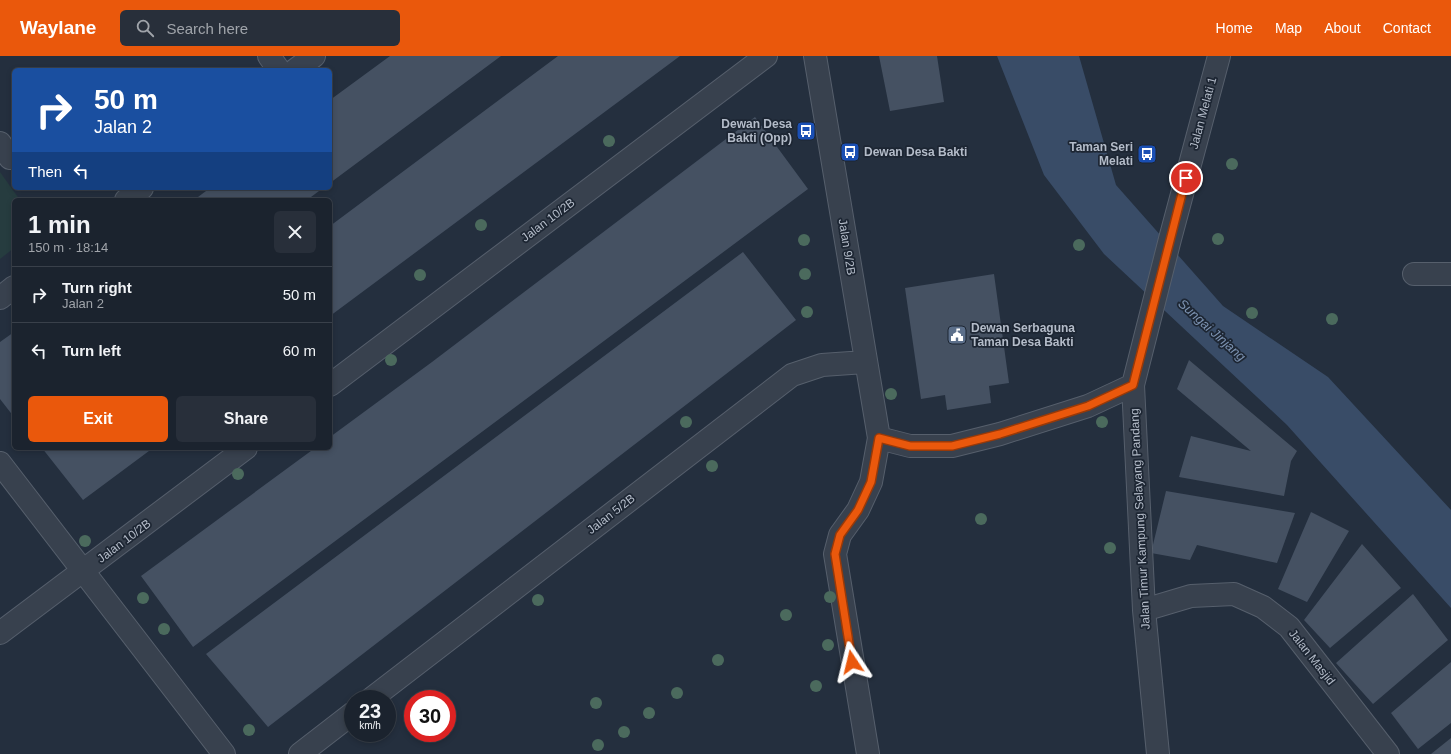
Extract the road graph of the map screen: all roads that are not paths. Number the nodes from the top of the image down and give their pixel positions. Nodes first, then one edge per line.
1 (269, 56) edge
2 (314, 56) edge
3 (766, 56) edge
4 (815, 56) edge
5 (1218, 56) edge
6 (278, 68) edge
7 (298, 68) edge
8 (139, 190) edge
9 (129, 198) edge
10 (1170, 239) joint
11 (1414, 274) dead end
12 (1451, 274) edge
13 (12, 289) edge
14 (0, 298) edge
15 (865, 362) junction
16 (332, 383) edge
17 (1133, 385) junction
18 (879, 438) junction
19 (243, 450) edge
20 (0, 463) edge
21 (83, 571) junction
22 (1144, 610) junction
23 (0, 633) edge
24 (383, 690) edge
25 (344, 720) edge
26 (224, 754) edge
27 (300, 754) edge
28 (868, 754) edge
29 (1158, 754) edge
30 (1388, 754) edge

1 - 6 street
2 - 7 street
3 - 16 street, Jalan 10/2B
4 - 15 street, Jalan 9/2B
5 - 10 street, Jalan Melati 1
8 - 9 street
10 - 17 street, Jalan Timur Kampung Selayang Pandang
11 - 12 street
13 - 14 street
15 - 18 street, Jalan 9/2B
15 - 24 street, Jalan 5/2B
17 - 18 street
17 - 22 street, Jalan Timur Kampung Selayang Pandang
18 - 28 street
19 - 21 street, Jalan 10/2B
20 - 21 street
21 - 23 street, Jalan 10/2B
21 - 26 street
22 - 29 street, Jalan Timur Kampung Selayang Pandang
22 - 30 street, Jalan Masjid
25 - 27 street

